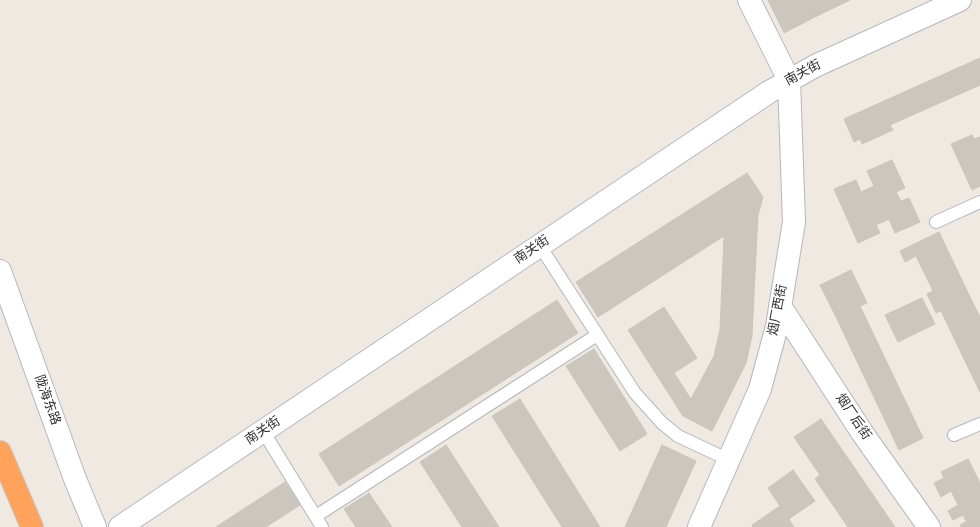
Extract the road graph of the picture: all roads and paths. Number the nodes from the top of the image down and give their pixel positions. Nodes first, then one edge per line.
1 (749, 0) edge
2 (960, 0) edge
3 (789, 80) junction
4 (980, 202) edge
5 (936, 222) dead end
6 (540, 246) junction
7 (0, 272) edge
8 (780, 306) junction
9 (598, 335) junction
10 (980, 424) edge
11 (263, 431) junction
12 (954, 435) dead end
13 (0, 442) edge
14 (3, 459) edge
15 (729, 460) junction
16 (316, 516) junction
17 (32, 527) edge
18 (95, 527) edge
19 (120, 527) edge
20 (322, 527) edge
21 (700, 527) edge
22 (928, 527) edge

1 - 3 street
2 - 3 street, 南关街
3 - 6 street, 南关街
3 - 8 street, 烟厂西街
4 - 5 lane
6 - 9 lane
6 - 11 street, 南关街
7 - 18 street, 陇海东路
8 - 15 street, 烟厂西街
8 - 22 street, 烟厂后街
9 - 15 lane
9 - 16 lane
10 - 12 lane
11 - 16 lane
11 - 19 street, 南关街
13 - 14 highway
14 - 17 highway
15 - 21 street, 烟厂西街
16 - 20 lane

